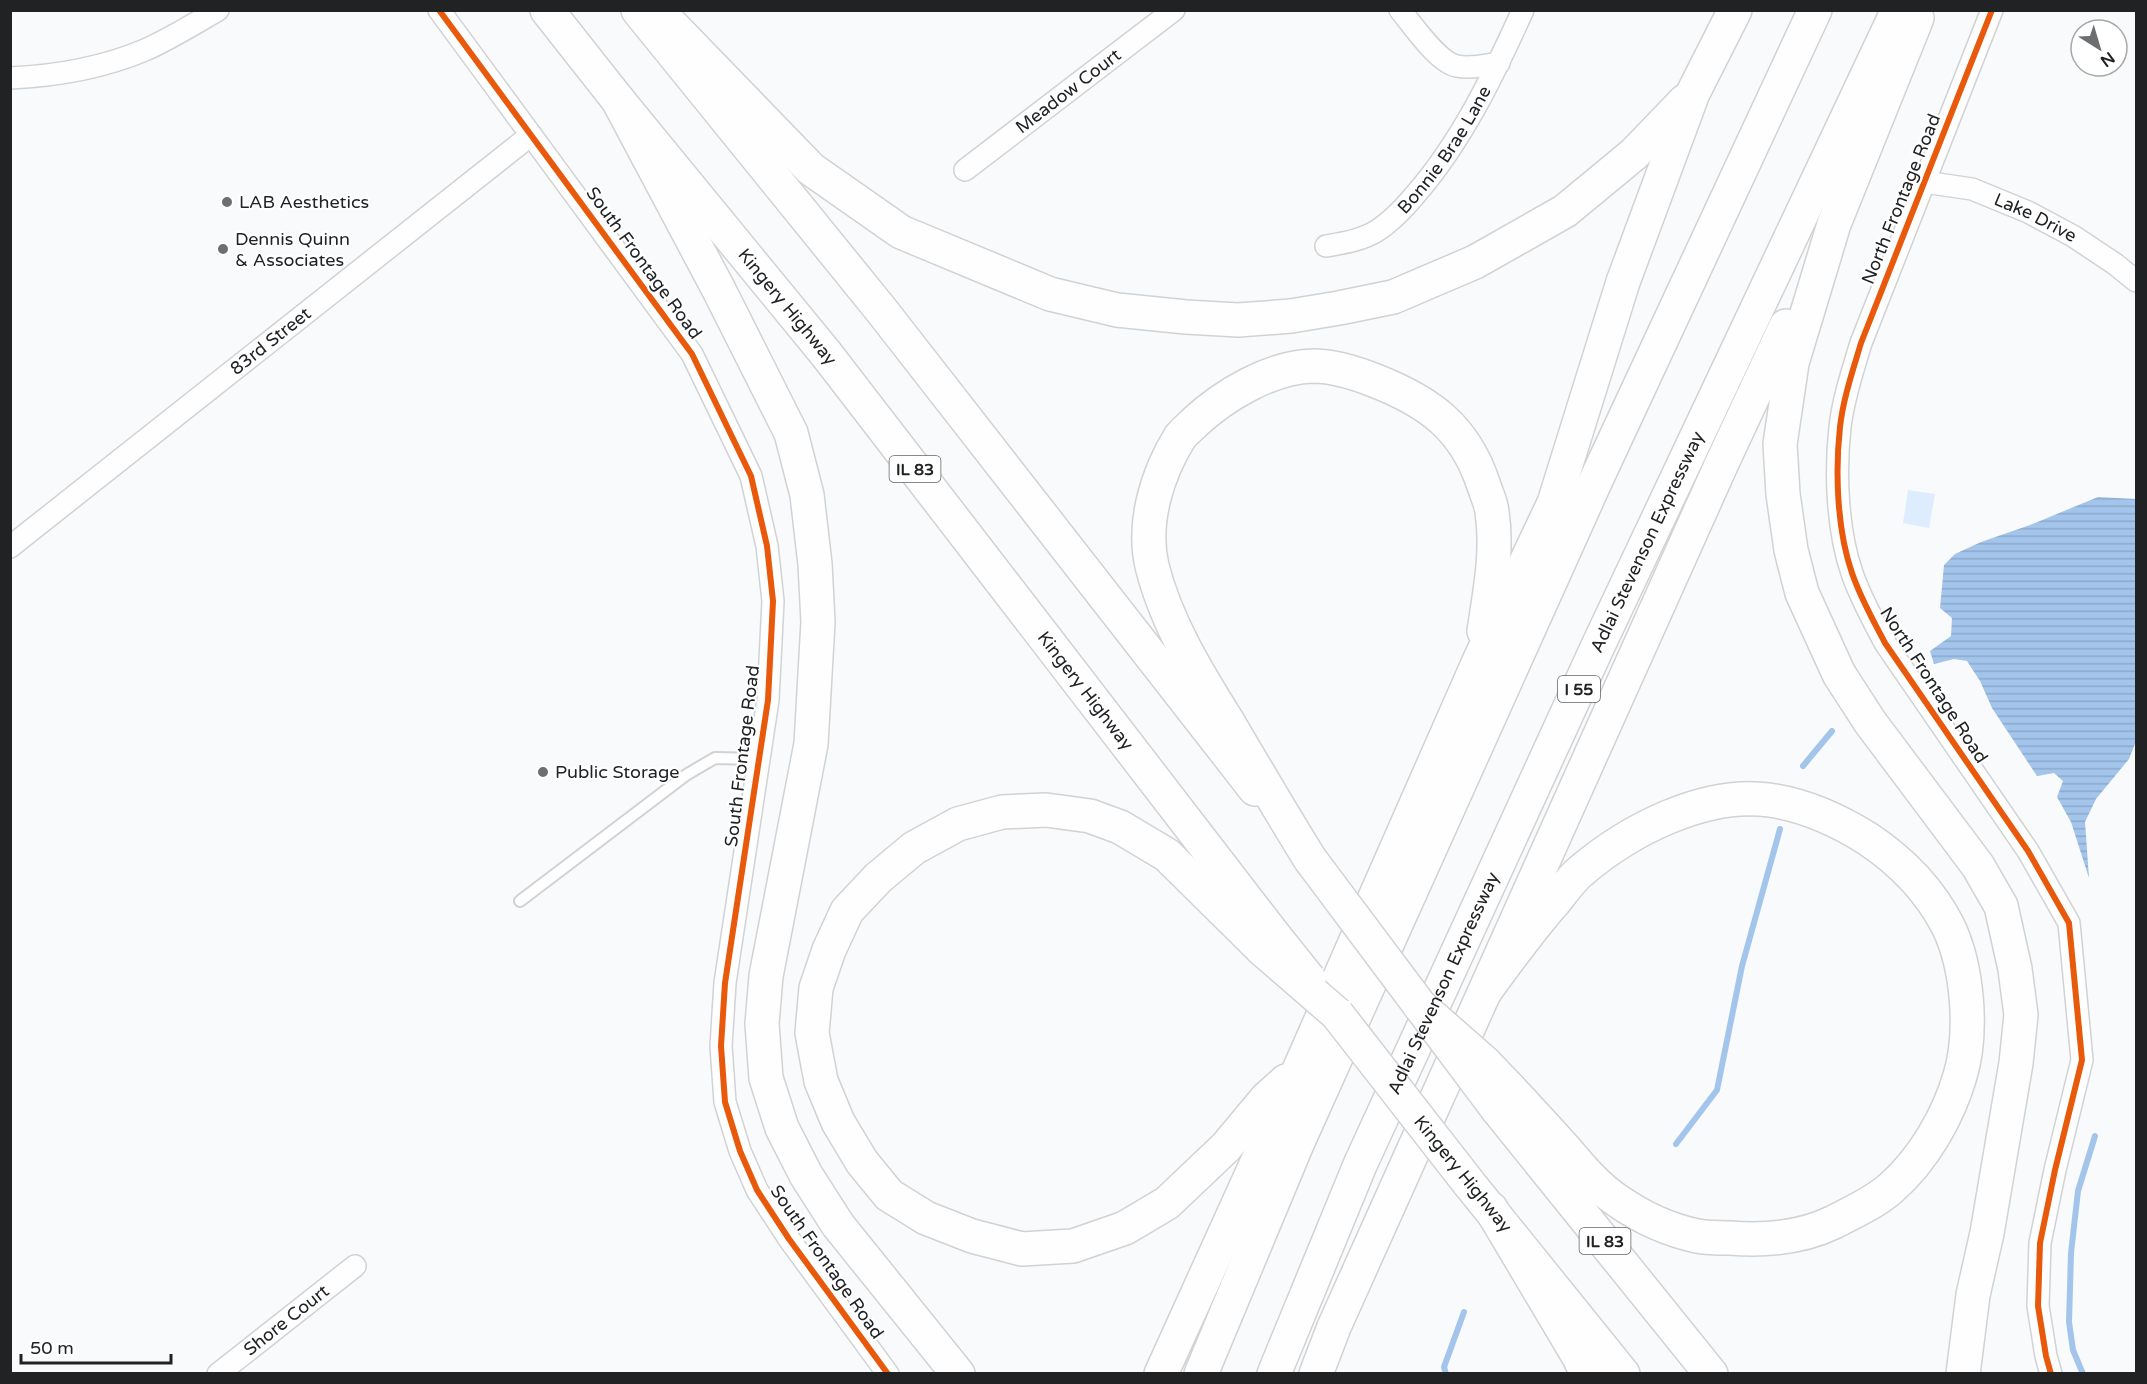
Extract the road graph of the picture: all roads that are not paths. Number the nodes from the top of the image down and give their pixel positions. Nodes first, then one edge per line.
1 (218, 10) edge
2 (439, 10) edge
3 (548, 10) edge
4 (638, 10) edge
5 (657, 10) edge
6 (1174, 10) edge
7 (1400, 10) edge
8 (1523, 10) edge
9 (1735, 10) edge
10 (1815, 10) edge
11 (1898, 10) edge
12 (1920, 10) edge
13 (1992, 10) edge
14 (1499, 63) junction
15 (10, 78) edge
16 (1693, 93) junction
17 (618, 100) junction
18 (531, 135) junction
19 (964, 170) dead end
20 (1924, 182) junction
21 (1834, 224) junction
22 (1326, 246) dead end
23 (2136, 281) edge
24 (10, 547) edge
25 (1480, 659) junction
26 (759, 759) junction
27 (1310, 859) junction
28 (520, 901) dead end
29 (1268, 941) junction
30 (1486, 990) junction
31 (1299, 1070) junction
32 (1502, 1098) junction
33 (1491, 1209) junction
34 (355, 1266) dead end
35 (218, 1374) edge
36 (888, 1374) edge
37 (958, 1374) edge
38 (1161, 1374) edge
39 (1201, 1374) edge
40 (1274, 1374) edge
41 (1318, 1374) edge
42 (1587, 1374) edge
43 (1623, 1374) edge
44 (1711, 1374) edge
45 (1963, 1374) edge
46 (2051, 1374) edge

1 - 15 street
2 - 18 street, South Frontage Road
3 - 17 main road, Kingery Highway / IL 83
4 - 27 main road
5 - 16 main road
6 - 19 street, Meadow Court
7 - 14 street
8 - 14 street, Bonnie Brae Lane
9 - 16 main road
10 - 39 main road
11 - 40 main road, Adlai Stevenson Expressway / I 55
12 - 21 main road
13 - 20 street, North Frontage Road
14 - 22 street, Bonnie Brae Lane
16 - 25 main road
17 - 29 main road, Kingery Highway / IL 83
17 - 37 main road
18 - 24 street, 83rd Street
18 - 26 street, South Frontage Road
20 - 23 street, Lake Drive
20 - 46 street, North Frontage Road
21 - 30 main road
21 - 45 main road
25 - 27 main road
25 - 31 main road
26 - 28 lane
26 - 36 street, South Frontage Road
27 - 32 main road, bridge
29 - 31 main road
29 - 33 main road, Kingery Highway, bridge
30 - 32 main road
30 - 41 main road
31 - 38 main road
32 - 44 main road, IL 83
33 - 42 main road
33 - 43 main road, Kingery Highway
34 - 35 street, Shore Court

